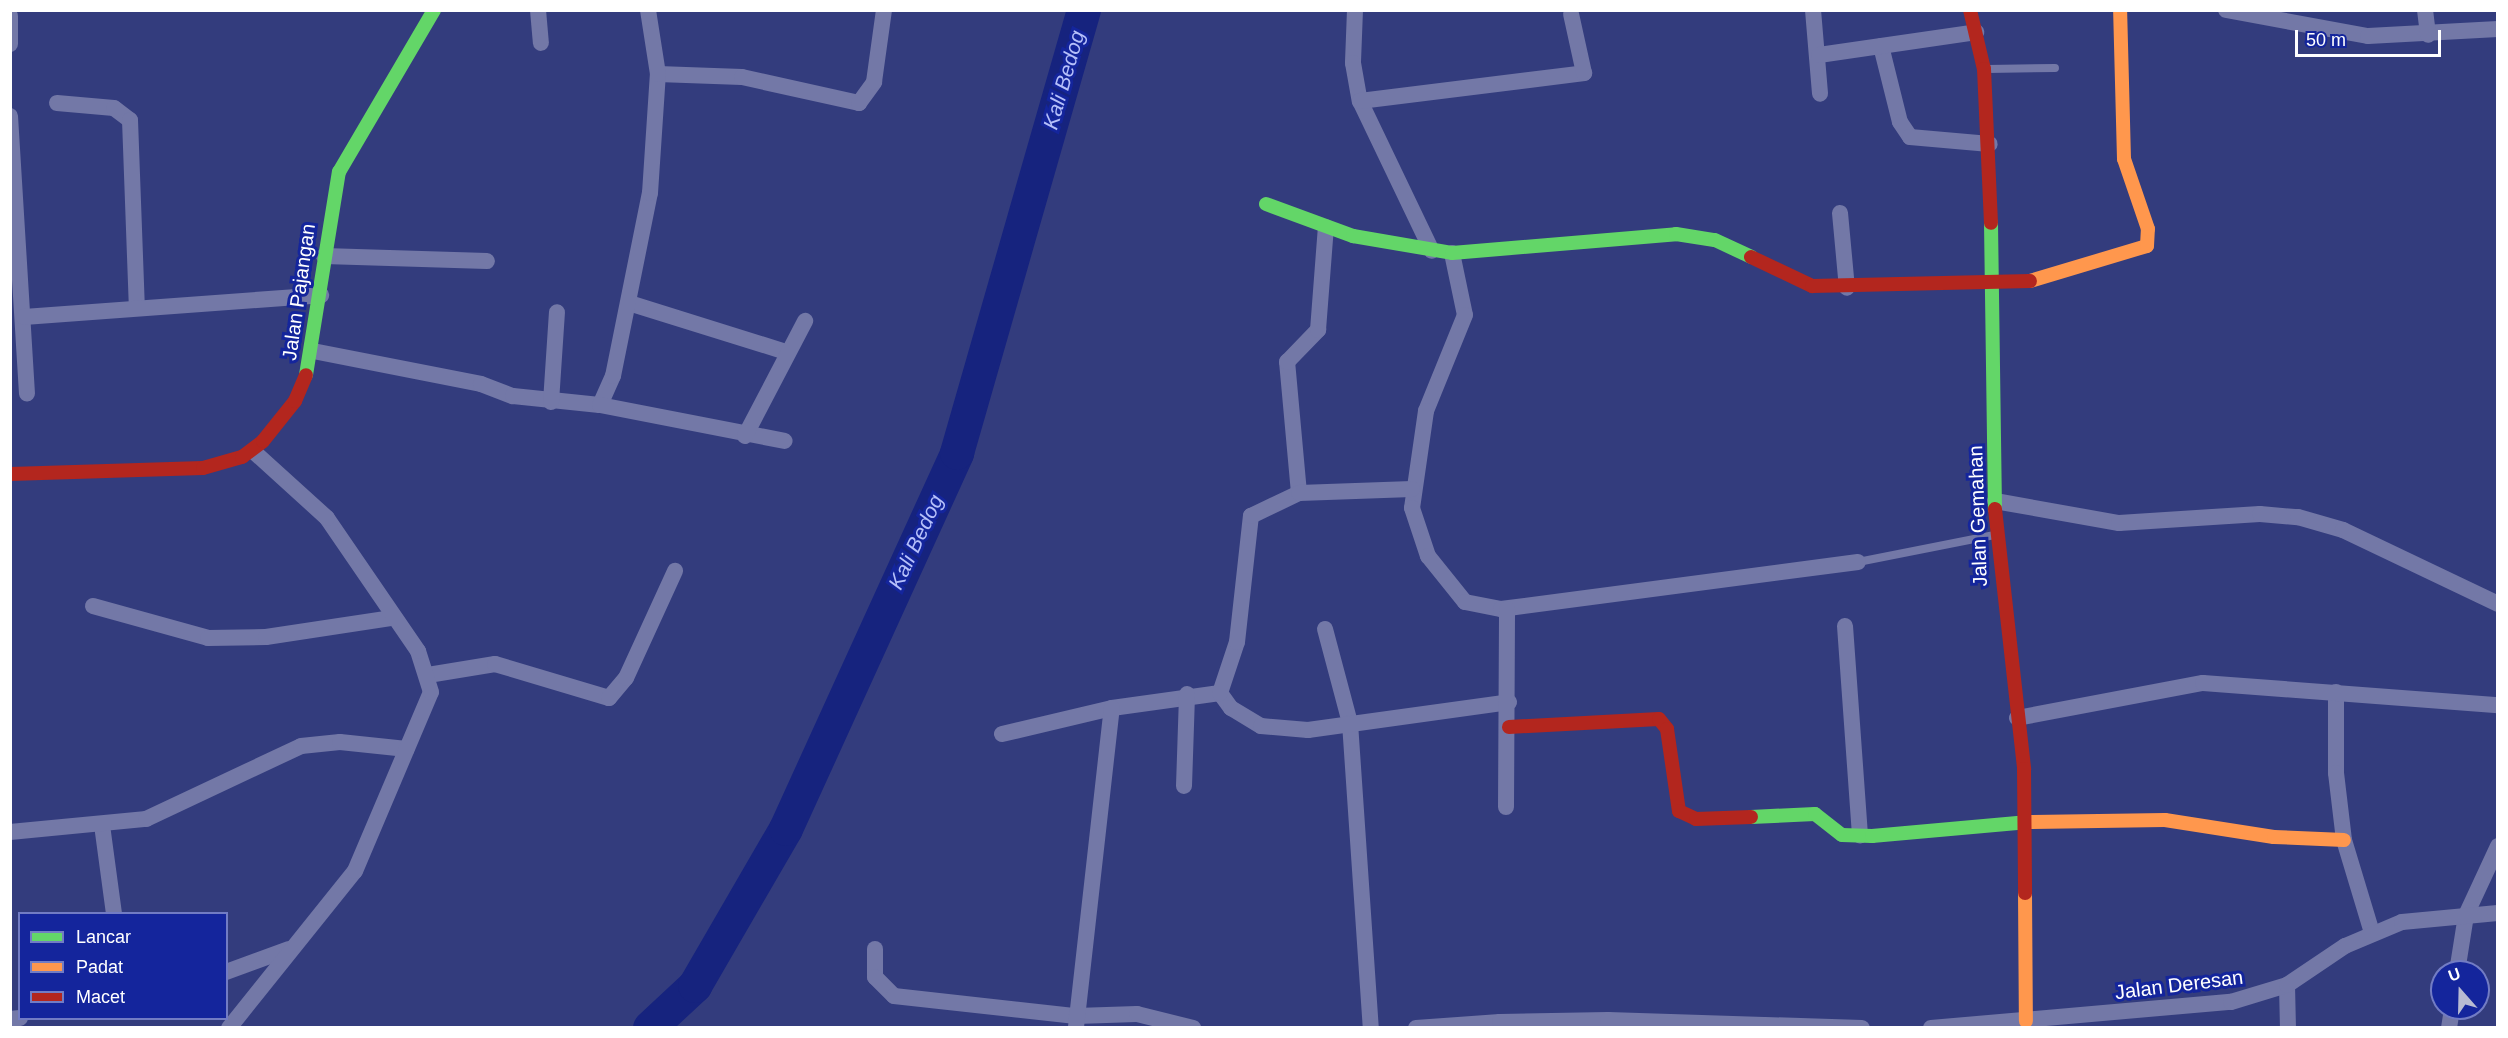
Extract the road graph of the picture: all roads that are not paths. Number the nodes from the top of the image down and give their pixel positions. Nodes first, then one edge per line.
1 (434, 10) edge
2 (538, 10) edge
3 (648, 10) edge
4 (884, 10) edge
5 (1355, 10) edge
6 (1813, 10) edge
7 (1970, 10) edge
8 (2120, 10) edge
9 (2226, 10) edge
10 (2426, 10) edge
11 (1570, 14) dead end
12 (10, 16) edge
13 (2498, 29) edge
14 (1976, 32) junction
15 (2428, 35) junction
16 (541, 43) dead end
17 (10, 44) edge
18 (1881, 46) junction
19 (1819, 55) junction
20 (2055, 68) dead end
21 (1984, 69) junction
22 (658, 74) junction
23 (1820, 94) dead end
24 (1360, 101) junction
25 (57, 103) dead end
26 (10, 116) edge
27 (1990, 144) junction
28 (13, 165) edge
29 (1266, 204) dead end
30 (1840, 213) dead end
31 (1326, 227) junction
32 (1432, 250) junction
33 (1452, 253) junction
34 (324, 256) junction
35 (487, 261) dead end
36 (1995, 284) junction
37 (1847, 288) junction
38 (321, 295) junction
39 (629, 303) junction
40 (136, 308) junction
41 (556, 312) dead end
42 (24, 317) junction
43 (805, 321) dead end
44 (313, 351) junction
45 (786, 352) junction
46 (27, 393) dead end
47 (551, 402) junction
48 (600, 405) junction
49 (745, 436) junction
50 (785, 441) dead end
51 (253, 451) junction
52 (10, 474) edge
53 (1412, 489) junction
54 (1299, 493) junction
55 (1995, 501) junction
56 (1995, 535) junction
57 (1858, 562) joint
58 (675, 571) dead end
59 (2498, 604) edge
60 (93, 606) dead end
61 (1507, 609) junction
62 (391, 618) junction
63 (1845, 626) dead end
64 (1325, 629) dead end
65 (428, 675) junction
66 (2336, 692) junction
67 (1220, 693) junction
68 (1187, 694) junction
69 (1509, 702) junction
70 (2498, 705) edge
71 (1113, 708) junction
72 (2017, 718) junction
73 (1350, 723) junction
74 (1509, 727) junction
75 (1002, 734) dead end
76 (407, 749) junction
77 (1184, 786) dead end
78 (1506, 807) dead end
79 (2026, 822) junction
80 (102, 825) junction
81 (10, 832) edge
82 (1860, 835) junction
83 (2344, 840) junction
84 (2498, 846) edge
85 (114, 912) edge
86 (2498, 913) edge
87 (2466, 915) junction
88 (2373, 933) junction
89 (875, 949) dead end
90 (289, 950) junction
91 (2459, 960) edge
92 (228, 971) edge
93 (2287, 985) junction
94 (2026, 1021) junction
95 (1076, 1022) edge
96 (1500, 1025) edge
97 (1980, 1026) edge
98 (229, 1028) edge
99 (1193, 1028) edge
100 (1371, 1028) edge
101 (1416, 1028) edge
102 (1862, 1028) edge
103 (1931, 1028) edge
104 (2288, 1028) edge

1 - 34 street, Jalan Pajangan
2 - 16 street
3 - 22 street
4 - 22 street
5 - 24 street
6 - 19 street
7 - 14 street, Jalan Gemahan
8 - 36 street
9 - 15 street
10 - 15 street
11 - 24 street
12 - 17 street
13 - 15 street
14 - 18 street
14 - 21 street, Jalan Gemahan
18 - 19 street
18 - 27 street
19 - 23 street
20 - 21 lane
21 - 27 street, Jalan Gemahan
22 - 39 street
24 - 32 street
25 - 40 street
26 - 28 street
27 - 36 street, Jalan Gemahan
28 - 42 street
29 - 31 street
30 - 37 street
31 - 32 street
31 - 54 street
32 - 33 street
33 - 37 street
33 - 53 street
34 - 35 street
34 - 38 street, Jalan Pajangan
36 - 37 street
36 - 55 street, Jalan Gemahan
38 - 40 street
38 - 44 street, Jalan Pajangan
39 - 45 street
39 - 48 street
40 - 42 street
41 - 47 street
42 - 46 street
43 - 45 street
44 - 47 street
44 - 51 street, Jalan Pajangan
45 - 49 street
47 - 48 street
48 - 49 street
49 - 50 street
51 - 52 street
51 - 62 street
53 - 54 street
53 - 61 street
54 - 67 street
55 - 56 street, Jalan Gemahan
55 - 59 street
56 - 57 lane
56 - 72 street, Jalan Gemahan
57 - 61 street
58 - 65 street
60 - 62 street
61 - 69 street
62 - 65 street
63 - 82 street
64 - 73 street
65 - 76 street
66 - 70 street
66 - 72 street
66 - 83 street
67 - 68 street
67 - 73 street
68 - 71 street
68 - 77 street
69 - 73 street
69 - 74 street
71 - 75 street
71 - 95 street
72 - 79 street, Jalan Gemahan
73 - 100 street
74 - 78 street
74 - 82 street
76 - 80 street
76 - 90 street
79 - 82 street
79 - 83 street
79 - 94 street, Jalan Gemahan
80 - 81 street
80 - 85 street
83 - 88 street
84 - 87 street
86 - 87 street, Jalan Deresan
87 - 88 street, Jalan Deresan
87 - 91 street
88 - 93 street, Jalan Deresan
89 - 95 street
90 - 92 street
90 - 98 street
93 - 94 street, Jalan Deresan
93 - 104 street
94 - 97 street, Jalan Deresan
95 - 99 street
96 - 101 street
96 - 102 street
97 - 103 street, Jalan Deresan

